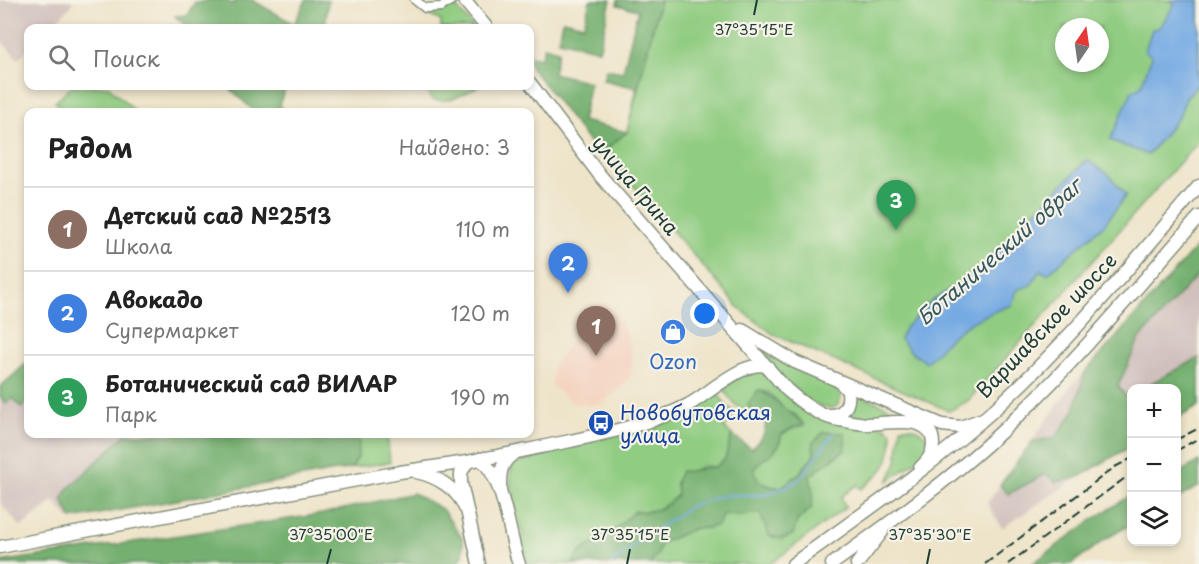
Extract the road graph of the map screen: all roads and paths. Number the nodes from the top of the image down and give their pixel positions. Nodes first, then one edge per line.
1 (415, 0) edge
2 (452, 0) edge
3 (464, 0) edge
4 (484, 24) edge
5 (534, 88) edge
6 (1199, 186) edge
7 (1199, 217) edge
8 (746, 337) junction
9 (756, 353) junction
10 (768, 367) junction
11 (742, 371) junction
12 (841, 383) junction
13 (996, 408) junction
14 (818, 412) junction
15 (514, 453) junction
16 (480, 459) junction
17 (467, 462) junction
18 (400, 472) junction
19 (896, 489) junction
20 (500, 493) junction
21 (468, 518) junction
22 (892, 521) junction
23 (0, 548) edge
24 (479, 564) edge
25 (517, 564) edge
26 (793, 564) edge
27 (832, 564) edge
28 (857, 564) edge

1 - 2 street
3 - 4 street
5 - 8 street, улица Грина
6 - 13 street, Варшавское шоссе
7 - 22 street, Варшавское шоссе
8 - 9 street, улица Грина
8 - 11 street
8 - 12 street, улица Грина
9 - 10 street, улица Грина
9 - 11 street
10 - 11 street
10 - 14 street, улица Грина
11 - 15 street
12 - 13 street, улица Грина
12 - 14 street
13 - 19 street, Варшавское шоссе
14 - 19 street, улица Грина
15 - 16 street
15 - 20 street
16 - 17 street
16 - 20 street
17 - 18 street
17 - 21 street
18 - 21 street
18 - 23 street
19 - 26 street, Варшавское шоссе
20 - 25 street
21 - 24 street
22 - 27 street, Варшавское шоссе
22 - 28 street

